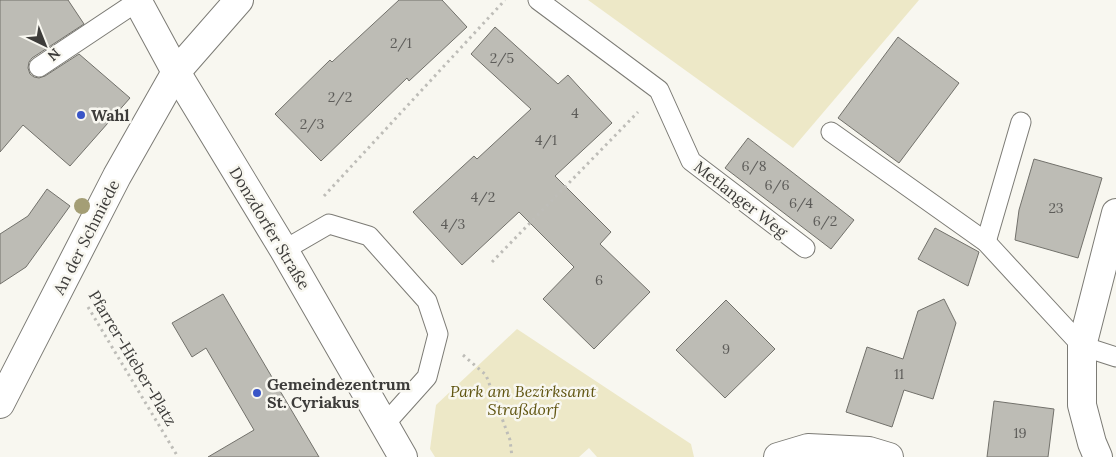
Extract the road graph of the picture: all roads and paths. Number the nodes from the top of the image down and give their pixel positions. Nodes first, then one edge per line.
1 (137, 0) edge
2 (239, 0) edge
3 (505, 0) edge
4 (538, 0) edge
5 (39, 67) dead end
6 (176, 72) junction
7 (659, 90) junction
8 (1021, 122) dead end
9 (831, 132) dead end
10 (1116, 213) edge
11 (328, 224) junction
12 (986, 242) junction
13 (805, 248) dead end
14 (284, 250) junction
15 (492, 262) dead end
16 (68, 272) junction
17 (438, 334) junction
18 (1082, 346) junction
19 (1116, 357) edge
20 (0, 404) edge
21 (384, 425) junction
22 (178, 457) edge
23 (403, 457) edge
24 (512, 457) edge
25 (778, 457) edge
26 (889, 457) edge
27 (1098, 457) edge

1 - 5 lane
1 - 6 main road, Donzdorfer Straße
2 - 6 main road
3 - 11 path
4 - 7 lane, Metlanger Weg
6 - 14 main road, Donzdorfer Straße
6 - 16 main road, An der Schmiede
7 - 13 lane, Metlanger Weg
7 - 15 path
8 - 12 lane
9 - 12 lane
10 - 18 main road
11 - 14 lane
11 - 17 lane
12 - 18 lane
14 - 21 main road, Donzdorfer Straße
16 - 20 main road, An der Schmiede
16 - 22 path, Pfarrer-Hieber-Platz
17 - 21 lane
17 - 24 path
18 - 19 lane
18 - 27 main road
21 - 23 main road, Donzdorfer Straße
25 - 26 main road

